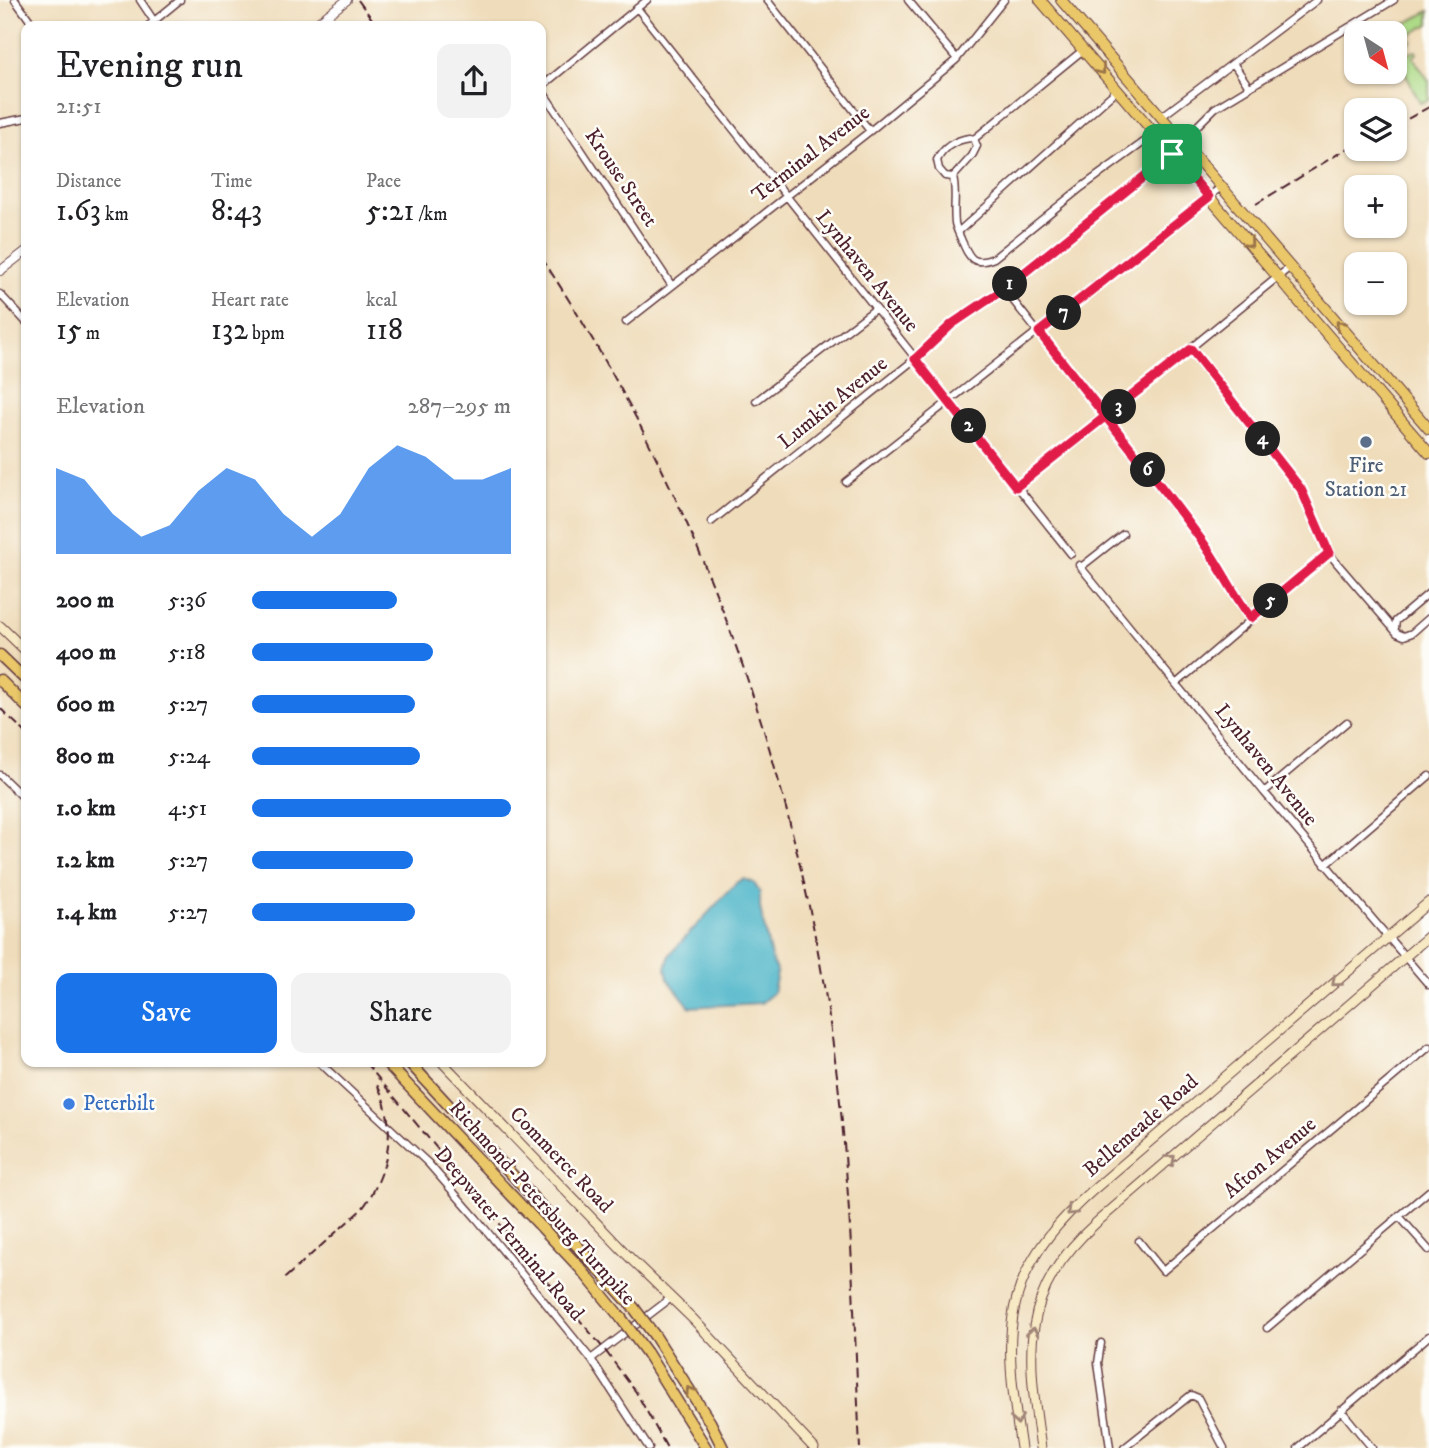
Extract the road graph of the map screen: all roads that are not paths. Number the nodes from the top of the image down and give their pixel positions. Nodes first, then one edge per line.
1 (15, 0) edge
2 (140, 0) edge
3 (180, 0) edge
4 (347, 0) edge
5 (647, 0) edge
6 (767, 0) edge
7 (908, 0) edge
8 (1004, 0) edge
9 (1040, 0) edge
10 (1061, 0) edge
11 (1317, 0) edge
12 (1394, 0) edge
13 (636, 8) junction
14 (30, 21) edge
15 (154, 21) joint
16 (320, 21) edge
17 (1083, 50) junction
18 (957, 59) junction
19 (1233, 64) junction
20 (546, 84) edge
21 (1249, 87) junction
22 (1117, 90) junction
23 (546, 96) edge
24 (1161, 117) junction
25 (21, 119) edge
26 (0, 122) edge
27 (870, 131) junction
28 (1155, 134) junction
29 (974, 139) junction
30 (1182, 141) junction
31 (1172, 154) junction
32 (953, 177) junction
33 (1221, 187) junction
34 (785, 196) junction
35 (1209, 197) junction
36 (958, 232) junction
37 (21, 255) edge
38 (1290, 267) junction
39 (0, 271) edge
40 (1278, 278) junction
41 (672, 286) junction
42 (1004, 289) junction
43 (0, 294) edge
44 (875, 309) junction
45 (21, 317) edge
46 (626, 322) dead end
47 (1039, 332) junction
48 (1191, 349) junction
49 (915, 359) junction
50 (756, 401) dead end
51 (949, 401) junction
52 (1106, 417) junction
53 (1429, 429) edge
54 (1429, 453) edge
55 (846, 482) dead end
56 (1016, 487) junction
57 (711, 522) dead end
58 (1123, 534) dead end
59 (1329, 553) junction
60 (1071, 554) dead end
61 (1429, 593) edge
62 (1251, 618) junction
63 (1429, 618) edge
64 (0, 625) edge
65 (1395, 628) junction
66 (0, 634) edge
67 (21, 646) edge
68 (21, 654) edge
69 (0, 655) edge
70 (21, 675) edge
71 (0, 680) edge
72 (1177, 683) junction
73 (21, 701) edge
74 (1347, 722) dead end
75 (0, 775) edge
76 (1429, 776) edge
77 (1264, 792) junction
78 (21, 795) edge
79 (1325, 865) junction
80 (1429, 902) edge
81 (1429, 936) edge
82 (1388, 937) junction
83 (1405, 957) junction
84 (1429, 985) edge
85 (1429, 1047) edge
86 (324, 1067) edge
87 (391, 1067) edge
88 (414, 1067) edge
89 (447, 1067) edge
90 (455, 1067) edge
91 (1429, 1191) edge
92 (1399, 1216) junction
93 (1139, 1241) dead end
94 (1429, 1250) edge
95 (655, 1281) junction
96 (671, 1298) junction
97 (1267, 1328) dead end
98 (1429, 1336) edge
99 (1101, 1343) dead end
100 (591, 1359) junction
101 (1341, 1410) junction
102 (649, 1448) edge
103 (706, 1448) edge
104 (723, 1448) edge
105 (814, 1448) edge
106 (1021, 1448) edge
107 (1041, 1448) edge
108 (1110, 1448) edge
109 (1125, 1448) edge
110 (1224, 1448) edge
111 (1298, 1448) edge
112 (1372, 1448) edge

1 - 14 street
2 - 15 street
3 - 15 street
4 - 16 street
5 - 13 street
6 - 27 street
7 - 18 street
8 - 18 street, Terminal Avenue
9 - 17 main road
10 - 24 main road
11 - 19 street
12 - 21 street
13 - 20 street
13 - 34 street, Lynhaven Avenue
17 -> 22 main road
17 - 29 street
18 - 27 street, Terminal Avenue
19 - 21 street
19 - 24 street
21 - 30 street
22 - 28 main road
22 - 36 street
23 - 41 street, Krouse Street
24 - 30 main road
25 - 26 street
27 - 34 street, Terminal Avenue
28 - 31 main road
28 - 36 street
29 - 32 street
29 - 32 street
30 - 33 main road
31 - 35 main road
31 - 42 street, Lumkin Avenue
32 - 36 street
33 - 35 street
33 - 38 main road
34 - 41 street, Terminal Avenue
34 - 44 street, Lynhaven Avenue
35 -> 40 main road
35 - 47 street
37 - 39 street
38 - 40 street
53 -> 38 main road
40 - 48 street
40 - 54 main road
41 - 46 street, Terminal Avenue
42 - 47 street
42 - 49 street, Lumkin Avenue
43 - 45 street
44 - 49 street, Lynhaven Avenue
44 - 50 street
47 - 51 street
47 - 52 street
48 - 52 street
48 - 59 street
49 - 51 street, Lynhaven Avenue
49 - 57 street, Lumkin Avenue
51 - 55 street
51 - 56 street, Lynhaven Avenue
52 - 56 street
52 - 62 street
56 - 60 street, Lynhaven Avenue
58 - 72 street, Lynhaven Avenue
59 - 62 street
59 - 65 street
61 - 65 street
62 - 72 street
63 - 65 street
64 - 67 main road
66 - 68 main road
69 - 70 highway
71 - 73 highway
72 - 77 street, Lynhaven Avenue
74 - 77 street
75 - 78 street
76 - 79 street
77 - 79 street, Lynhaven Avenue
79 - 82 street, Lynhaven Avenue
80 - 82 main road, Bellemeade Road
81 - 83 main road, Bellemeade Road
82 - 83 street, Lynhaven Avenue
82 -> 106 main road, Bellemeade Road
83 - 84 street, Lynhaven Avenue
107 -> 83 main road, Bellemeade Road
85 - 93 street, Afton Avenue
86 - 100 street, Deepwater Terminal Road
87 - 103 highway, Richmond-Petersburg Turnpike, bridge
104 -> 88 highway, Richmond-Petersburg Turnpike, bridge
89 - 95 main road, Commerce Road
90 - 95 main road, Commerce Road
91 - 92 street
92 - 94 street
92 - 97 street
95 - 96 main road, Commerce Road
96 - 100 street
96 - 105 main road, Commerce Road
98 - 101 street
99 - 108 street
100 - 102 street, Deepwater Terminal Road
101 - 111 street
101 - 112 street
109 - 110 street

